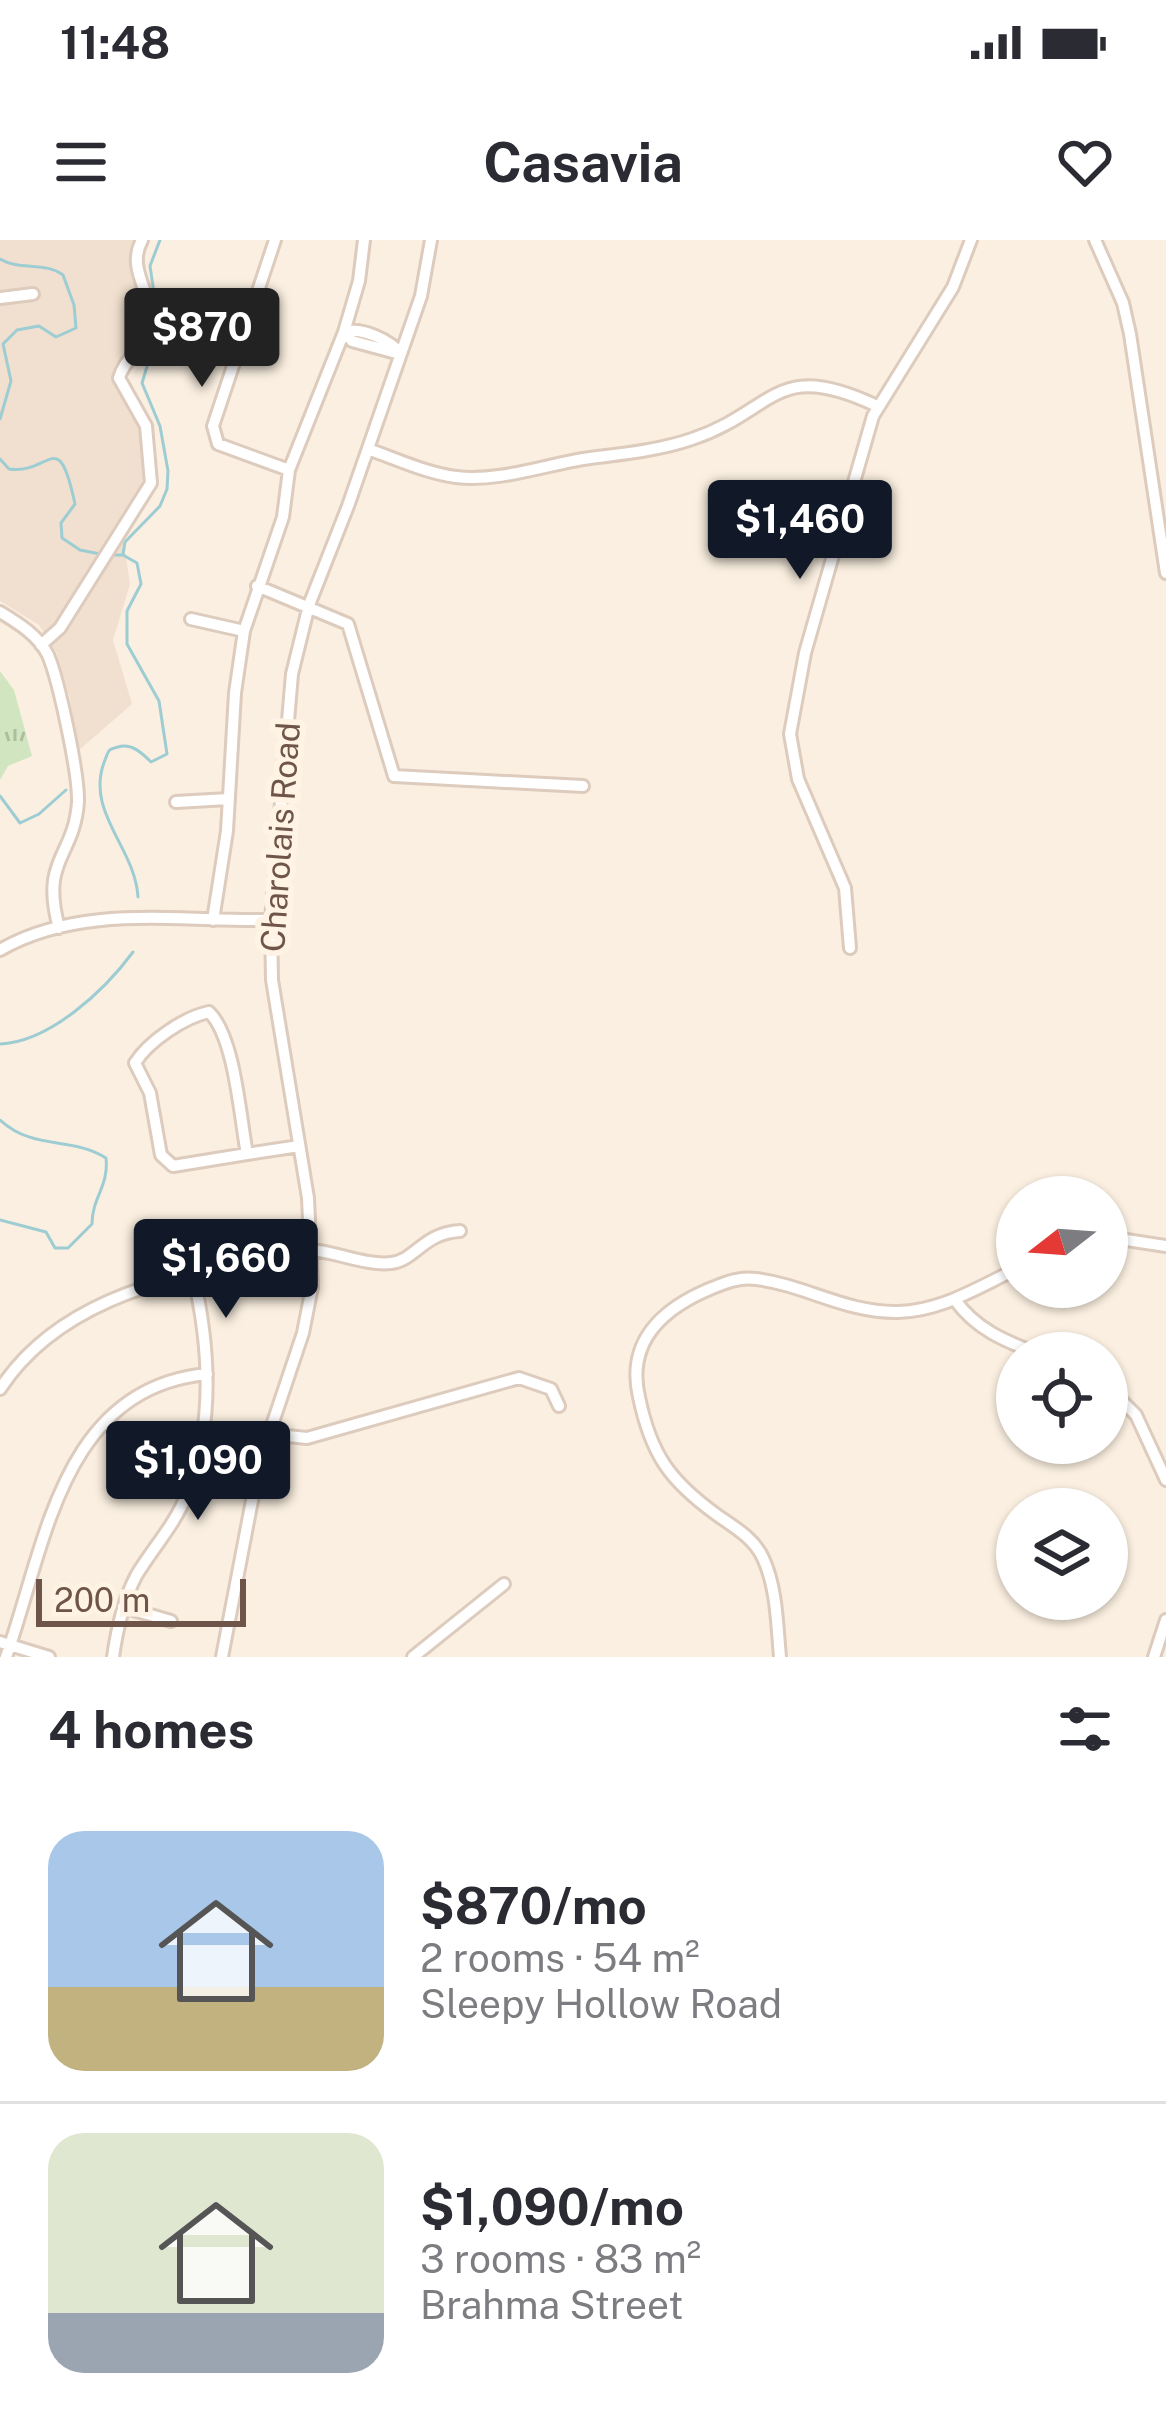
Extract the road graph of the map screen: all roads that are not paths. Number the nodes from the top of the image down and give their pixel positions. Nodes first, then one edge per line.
1 (142, 240) edge
2 (275, 240) edge
3 (364, 240) edge
4 (431, 240) edge
5 (971, 240) edge
6 (1095, 240) edge
7 (33, 294) dead end
8 (0, 298) edge
9 (344, 332) junction
10 (401, 354) junction
11 (877, 406) junction
12 (368, 449) junction
13 (290, 470) junction
14 (1166, 573) edge
15 (257, 586) junction
16 (309, 605) junction
17 (0, 612) edge
18 (190, 619) dead end
19 (244, 631) junction
20 (41, 644) junction
21 (583, 786) dead end
22 (228, 799) junction
23 (176, 802) dead end
24 (213, 920) junction
25 (271, 920) junction
26 (59, 928) junction
27 (850, 948) dead end
28 (0, 950) edge
29 (299, 1146) junction
30 (247, 1154) junction
31 (460, 1231) dead end
32 (1128, 1240) edge
33 (1166, 1246) edge
34 (312, 1250) junction
35 (248, 1266) dead end
36 (193, 1274) junction
37 (996, 1280) edge
38 (955, 1300) junction
39 (996, 1337) edge
40 (207, 1374) junction
41 (0, 1388) edge
42 (559, 1406) dead end
43 (1128, 1407) edge
44 (268, 1434) junction
45 (1166, 1480) edge
46 (504, 1584) dead end
47 (123, 1607) junction
48 (1166, 1620) edge
49 (171, 1622) dead end
50 (5, 1648) edge
51 (49, 1657) edge
52 (113, 1657) edge
53 (222, 1657) edge
54 (413, 1657) edge
55 (780, 1657) edge
56 (1154, 1657) edge

1 - 20 street
2 - 13 street
3 - 9 street
4 - 10 street, Charolais Road
5 - 11 street
6 - 14 street
7 - 8 street
9 - 10 street
9 - 13 street
10 - 12 street, Charolais Road
11 - 12 street
11 - 27 street
12 - 16 street, Charolais Road
13 - 15 street
15 - 16 street
15 - 19 street
16 - 21 street
16 - 25 street, Charolais Road
17 - 20 street
18 - 19 street
19 - 22 street
20 - 26 street
22 - 23 street
22 - 24 street
24 - 25 street
24 - 26 street
25 - 29 street, Charolais Road
26 - 28 street
29 - 30 street
29 - 34 street, Charolais Road
30 - 30 street
31 - 34 street
32 - 33 street
34 - 44 street, Charolais Road
35 - 36 street
36 - 40 street
36 - 41 street
37 - 38 street
38 - 39 street
38 - 55 street
40 - 47 street
40 - 50 street
42 - 44 street
43 - 45 street
44 - 53 street, Charolais Road
46 - 54 street
47 - 49 street
47 - 52 street
48 - 56 street
50 - 51 street

